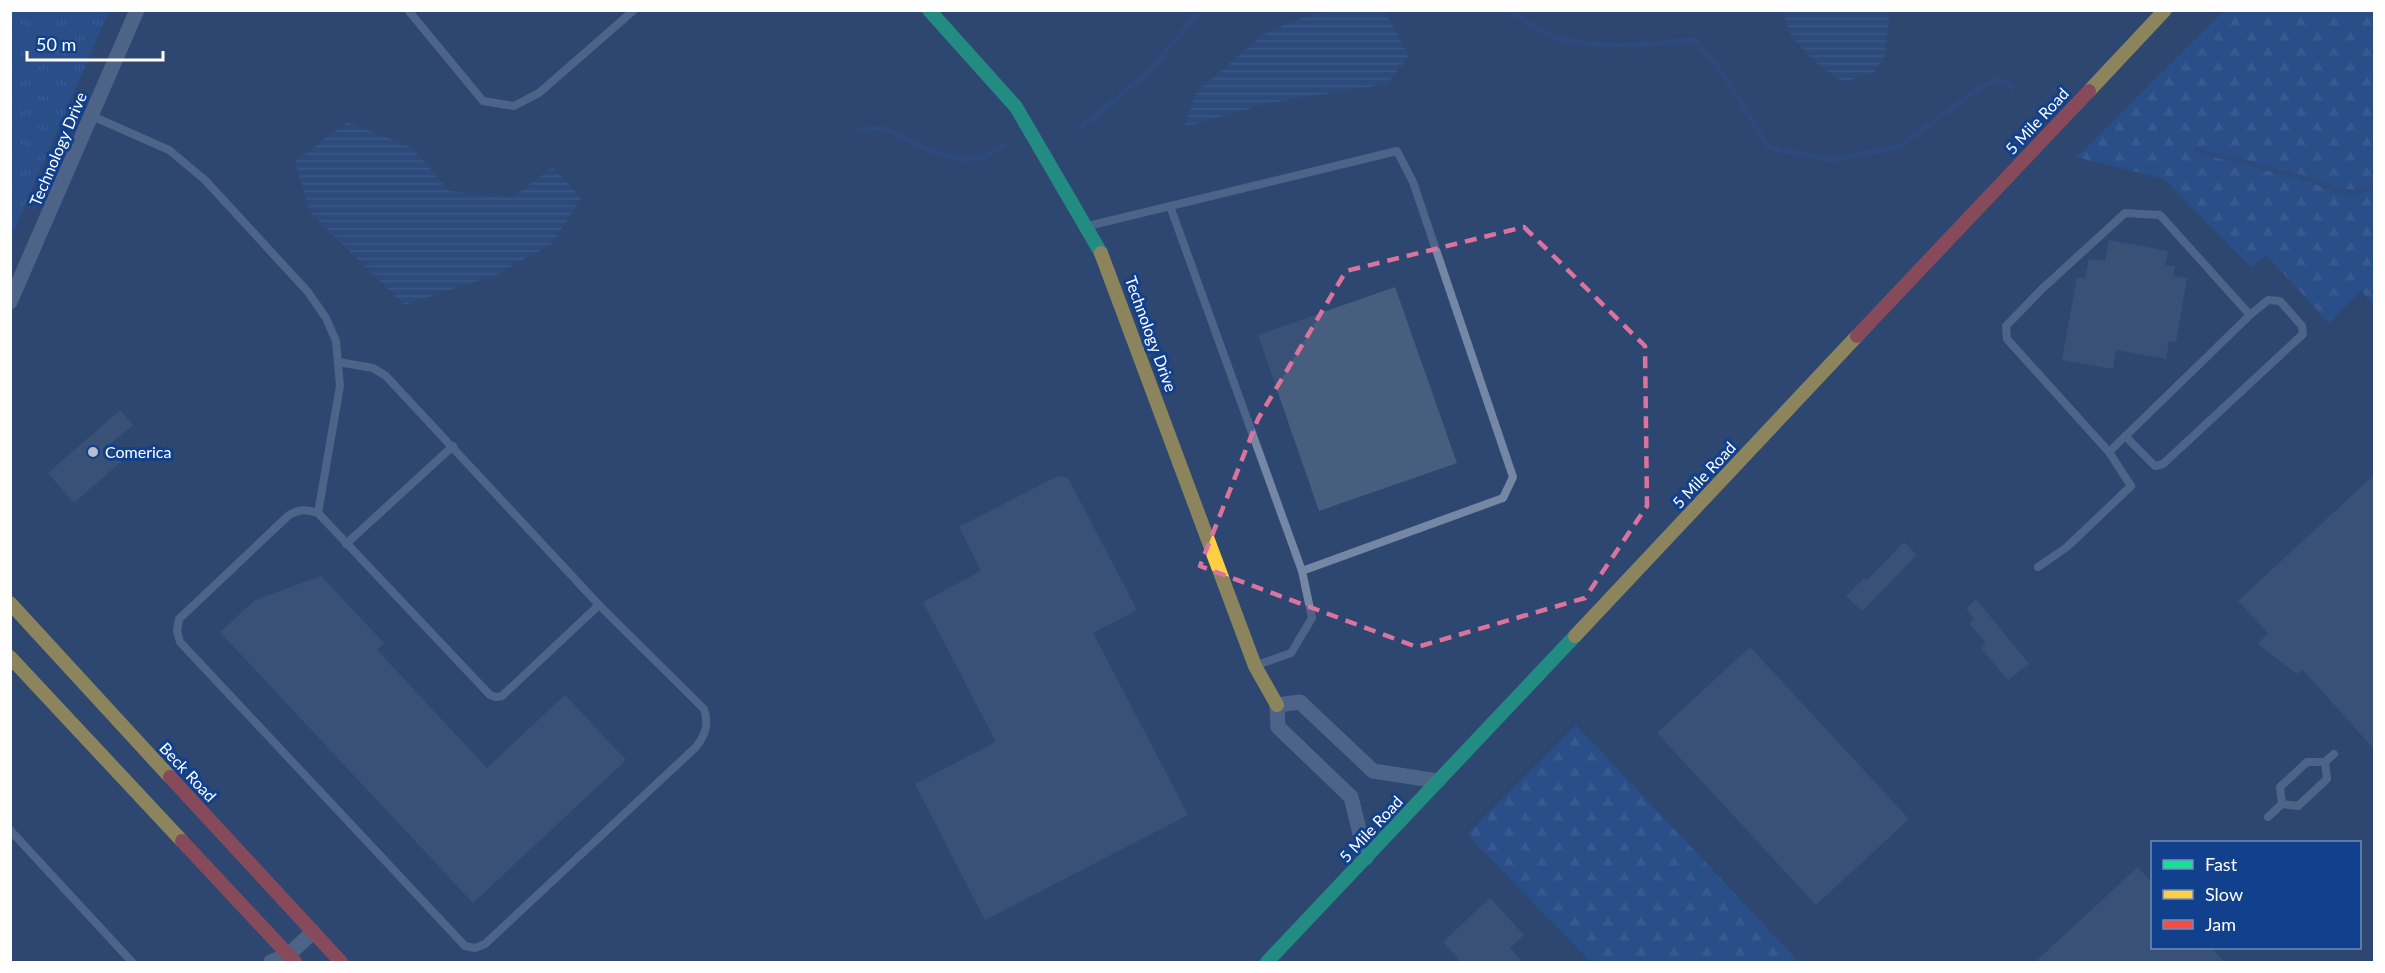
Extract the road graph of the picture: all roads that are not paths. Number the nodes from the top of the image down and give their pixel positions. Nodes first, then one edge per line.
1 (137, 10) edge
2 (408, 10) edge
3 (634, 10) edge
4 (929, 10) edge
5 (2165, 10) edge
6 (92, 116) junction
7 (1170, 206) junction
8 (1087, 226) junction
9 (10, 302) edge
10 (2250, 315) junction
11 (338, 362) junction
12 (2125, 436) junction
13 (453, 446) junction
14 (2109, 452) junction
15 (318, 513) junction
16 (346, 544) junction
17 (2038, 567) dead end
18 (1302, 571) junction
19 (10, 603) edge
20 (599, 605) junction
21 (10, 657) edge
22 (1255, 666) junction
23 (1277, 705) junction
24 (2334, 754) dead end
25 (2325, 762) junction
26 (1438, 781) junction
27 (2282, 804) junction
28 (2268, 817) dead end
29 (10, 830) edge
30 (1366, 858) junction
31 (313, 932) junction
32 (290, 960) edge
33 (132, 963) edge
34 (271, 963) edge
35 (340, 963) edge
36 (1267, 963) edge

1 - 6 street, Technology Drive
2 - 3 lane
4 - 8 street, Technology Drive
5 - 26 street, 5 Mile Road
6 - 9 street, Technology Drive
6 - 11 lane
7 - 8 lane
7 - 18 lane
7 - 18 lane
8 - 22 street, Technology Drive
10 - 12 lane
10 - 12 lane
10 - 14 lane
11 - 13 lane
11 - 15 lane
12 - 14 lane
13 - 16 lane
13 - 20 lane
14 - 17 lane
15 - 16 lane
15 - 20 lane
16 - 20 lane
18 - 22 lane
19 - 31 street, Beck Road
21 - 32 street
22 - 23 street, Technology Drive
23 - 26 street
23 - 30 street, Technology Drive
24 - 25 lane
25 - 27 lane
25 - 27 lane
26 - 30 street, 5 Mile Road
27 - 28 lane
29 - 33 lane
30 - 36 street, 5 Mile Road
31 - 32 street
31 - 35 street, Beck Road
32 - 34 street

